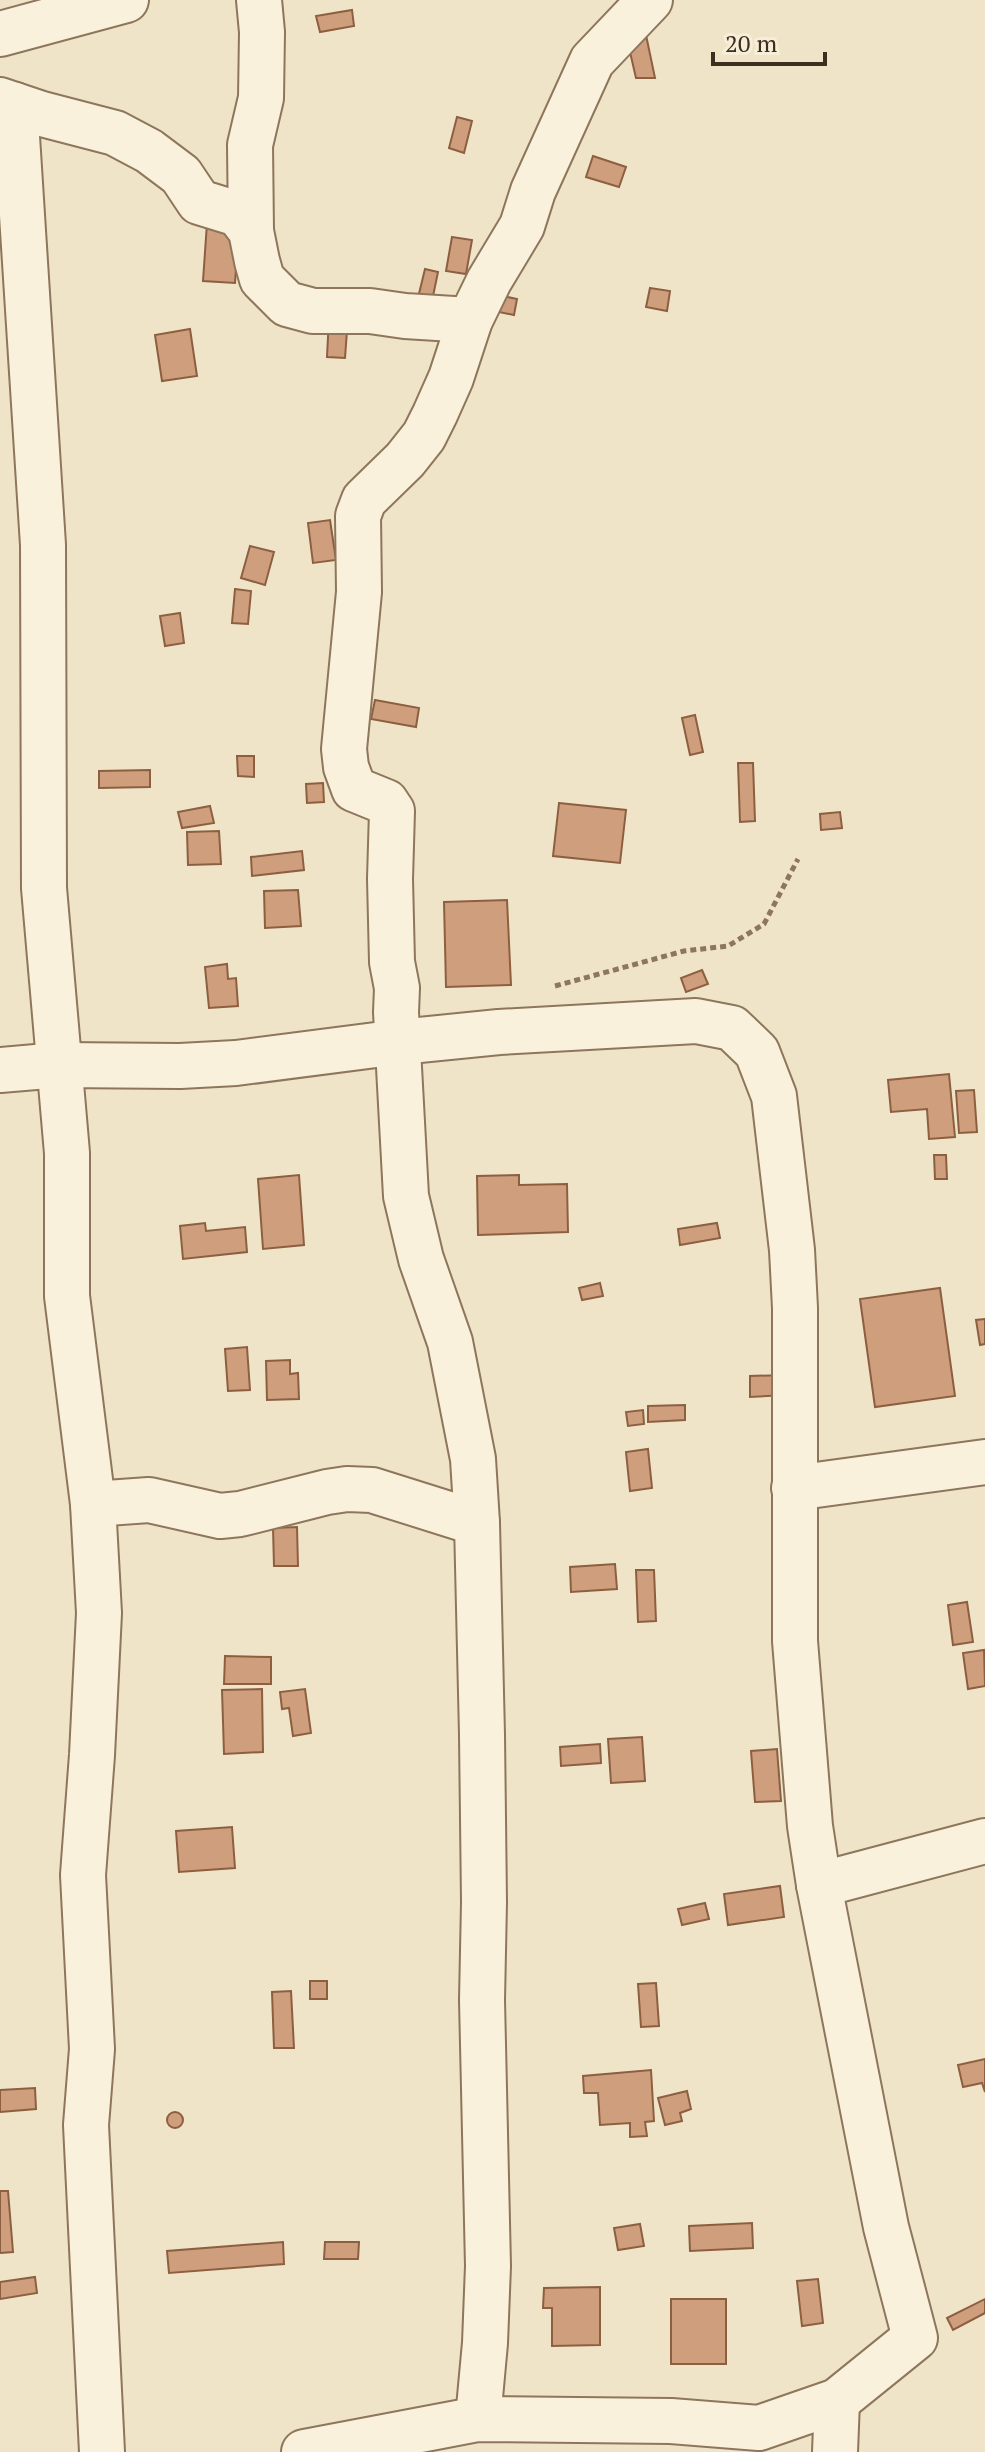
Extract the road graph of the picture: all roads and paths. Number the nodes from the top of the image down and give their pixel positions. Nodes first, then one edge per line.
1 (259, 0) edge
2 (650, 0) edge
3 (100, 3) edge
4 (0, 34) edge
5 (8, 103) edge
6 (251, 231) junction
7 (470, 320) junction
8 (798, 859) dead end
9 (544, 989) dead end
10 (399, 1042) junction
11 (59, 1065) junction
12 (0, 1070) edge
13 (985, 1462) edge
14 (794, 1488) junction
15 (93, 1504) junction
16 (477, 1523) junction
17 (985, 1841) edge
18 (819, 1885) junction
19 (837, 2401) junction
20 (478, 2419) junction
21 (102, 2452) edge
22 (304, 2452) edge
23 (835, 2452) edge

1 - 6 street
2 - 7 street
3 - 4 street
5 - 6 street
5 - 11 street
6 - 7 street
7 - 10 street
8 - 9 path
10 - 11 street
10 - 14 street
10 - 16 street
11 - 12 street
11 - 15 street
13 - 14 street
14 - 18 street
15 - 16 street
15 - 21 street
16 - 20 street
17 - 18 street
18 - 19 street
19 - 20 street
19 - 23 street
20 - 22 street

